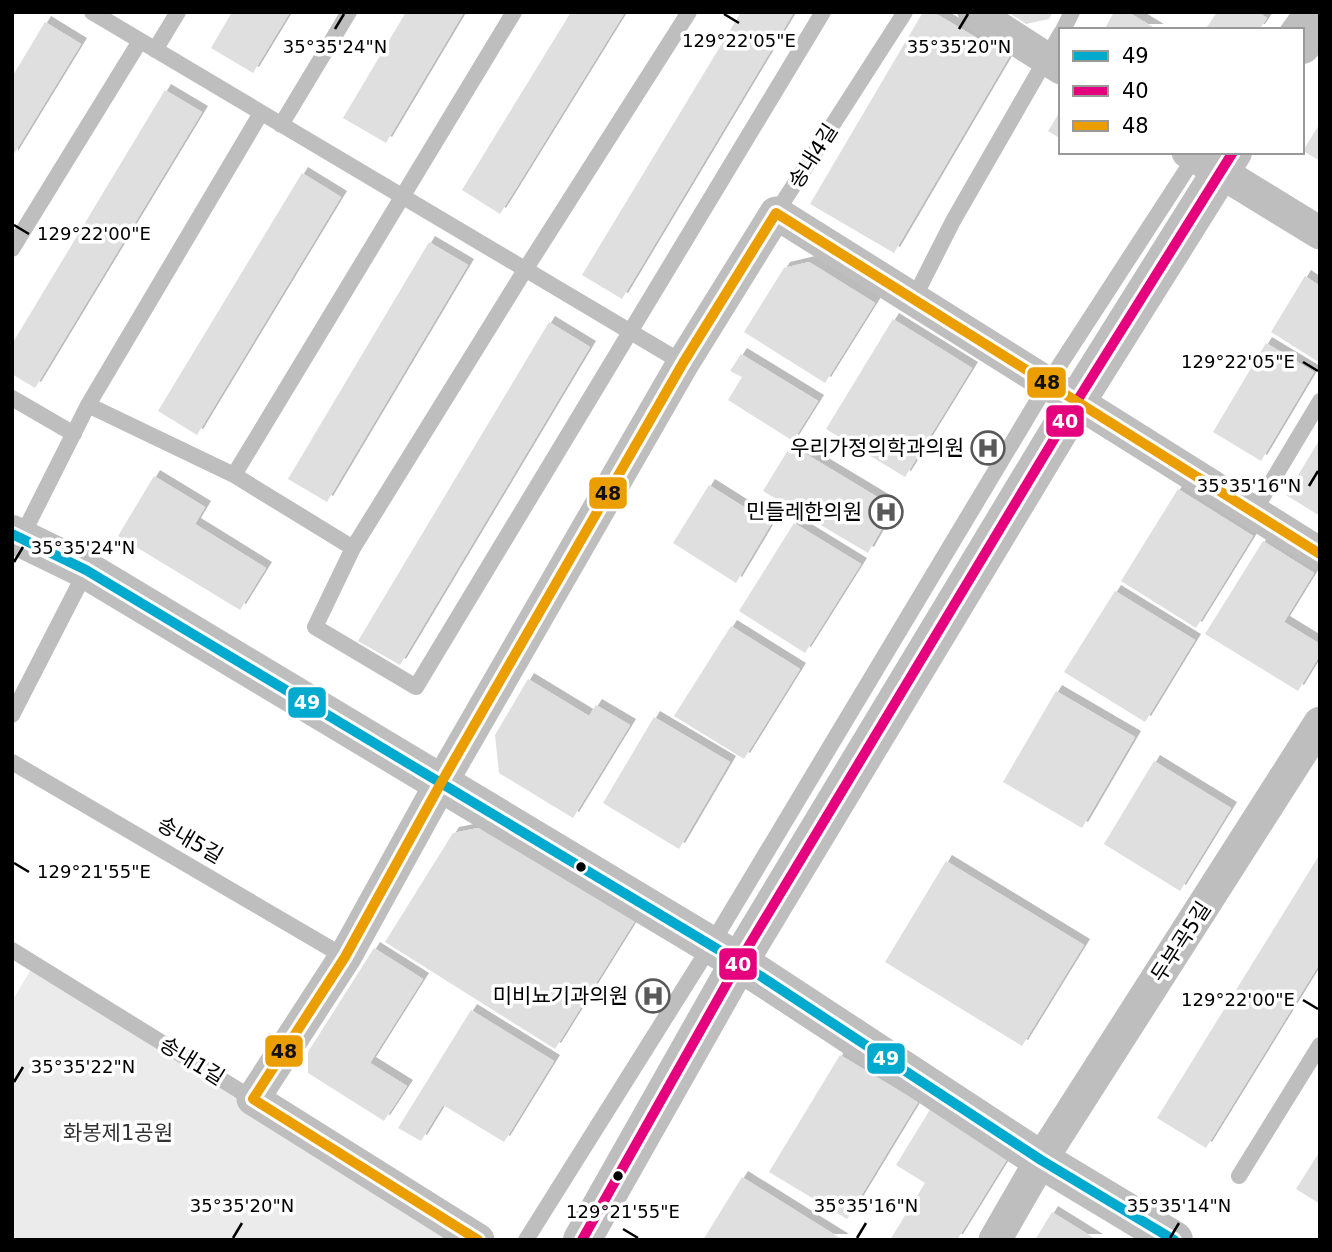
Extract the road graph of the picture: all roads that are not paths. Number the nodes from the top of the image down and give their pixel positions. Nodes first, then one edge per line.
1 (92, 12) edge
2 (178, 12) edge
3 (349, 12) edge
4 (514, 12) edge
5 (689, 12) edge
6 (823, 12) edge
7 (905, 12) edge
8 (974, 12) edge
9 (1301, 12) edge
10 (1320, 19) edge
11 (1289, 28) edge
12 (140, 41) junction
13 (1304, 42) edge
14 (1058, 47) edge
15 (155, 50) junction
16 (261, 113) junction
17 (282, 125) junction
18 (1207, 157) edge
19 (401, 196) junction
20 (776, 213) junction
21 (1320, 233) edge
22 (12, 249) edge
23 (525, 270) junction
24 (913, 300) junction
25 (630, 332) junction
26 (683, 363) junction
27 (1062, 392) junction
28 (12, 398) edge
29 (1320, 401) edge
30 (88, 405) junction
31 (74, 434) junction
32 (234, 475) junction
33 (1253, 513) junction
34 (17, 536) edge
35 (353, 548) junction
36 (1320, 554) edge
37 (86, 570) junction
38 (12, 715) edge
39 (1320, 723) edge
40 (12, 762) edge
41 (442, 783) junction
42 (13, 953) edge
43 (725, 953) junction
44 (345, 957) junction
45 (1320, 1045) edge
46 (253, 1099) junction
47 (1041, 1160) junction
48 (1239, 1176) dead end
49 (478, 1240) edge
50 (526, 1240) edge
51 (582, 1240) edge
52 (995, 1240) edge
53 (1174, 1240) edge

1 - 12 lane
2 - 15 lane
3 - 17 lane
4 - 19 lane
5 - 23 lane
6 - 25 lane
7 - 20 lane, 송내4길
8 - 14 street
9 - 11 lane
10 - 13 street
12 - 15 lane
12 - 22 lane
14 - 24 lane
15 - 16 lane
16 - 17 lane
16 - 30 lane
17 - 19 lane
18 - 21 street
18 - 27 street
19 - 23 lane
19 - 32 lane
20 - 24 street
20 - 26 street, 송내4길
23 - 25 lane
23 - 35 lane
24 - 27 street
25 - 26 lane
25 - 35 lane
26 - 41 street, 송내4길
27 - 33 street
27 - 43 street
28 - 31 lane
29 - 33 lane
30 - 31 lane
30 - 32 lane
31 - 34 lane
32 - 35 lane
33 - 36 street
34 - 37 street
37 - 38 lane
37 - 41 street
39 - 47 street, 두부곡5길
40 - 44 lane, 송내5길
41 - 43 street
41 - 44 street, 송내4길
42 - 46 lane, 송내1길
43 - 47 street
43 - 50 lane
43 - 51 street
44 - 46 street, 송내4길
45 - 48 lane
46 - 49 street, 송내1길
47 - 52 street, 두부곡5길
47 - 53 street

